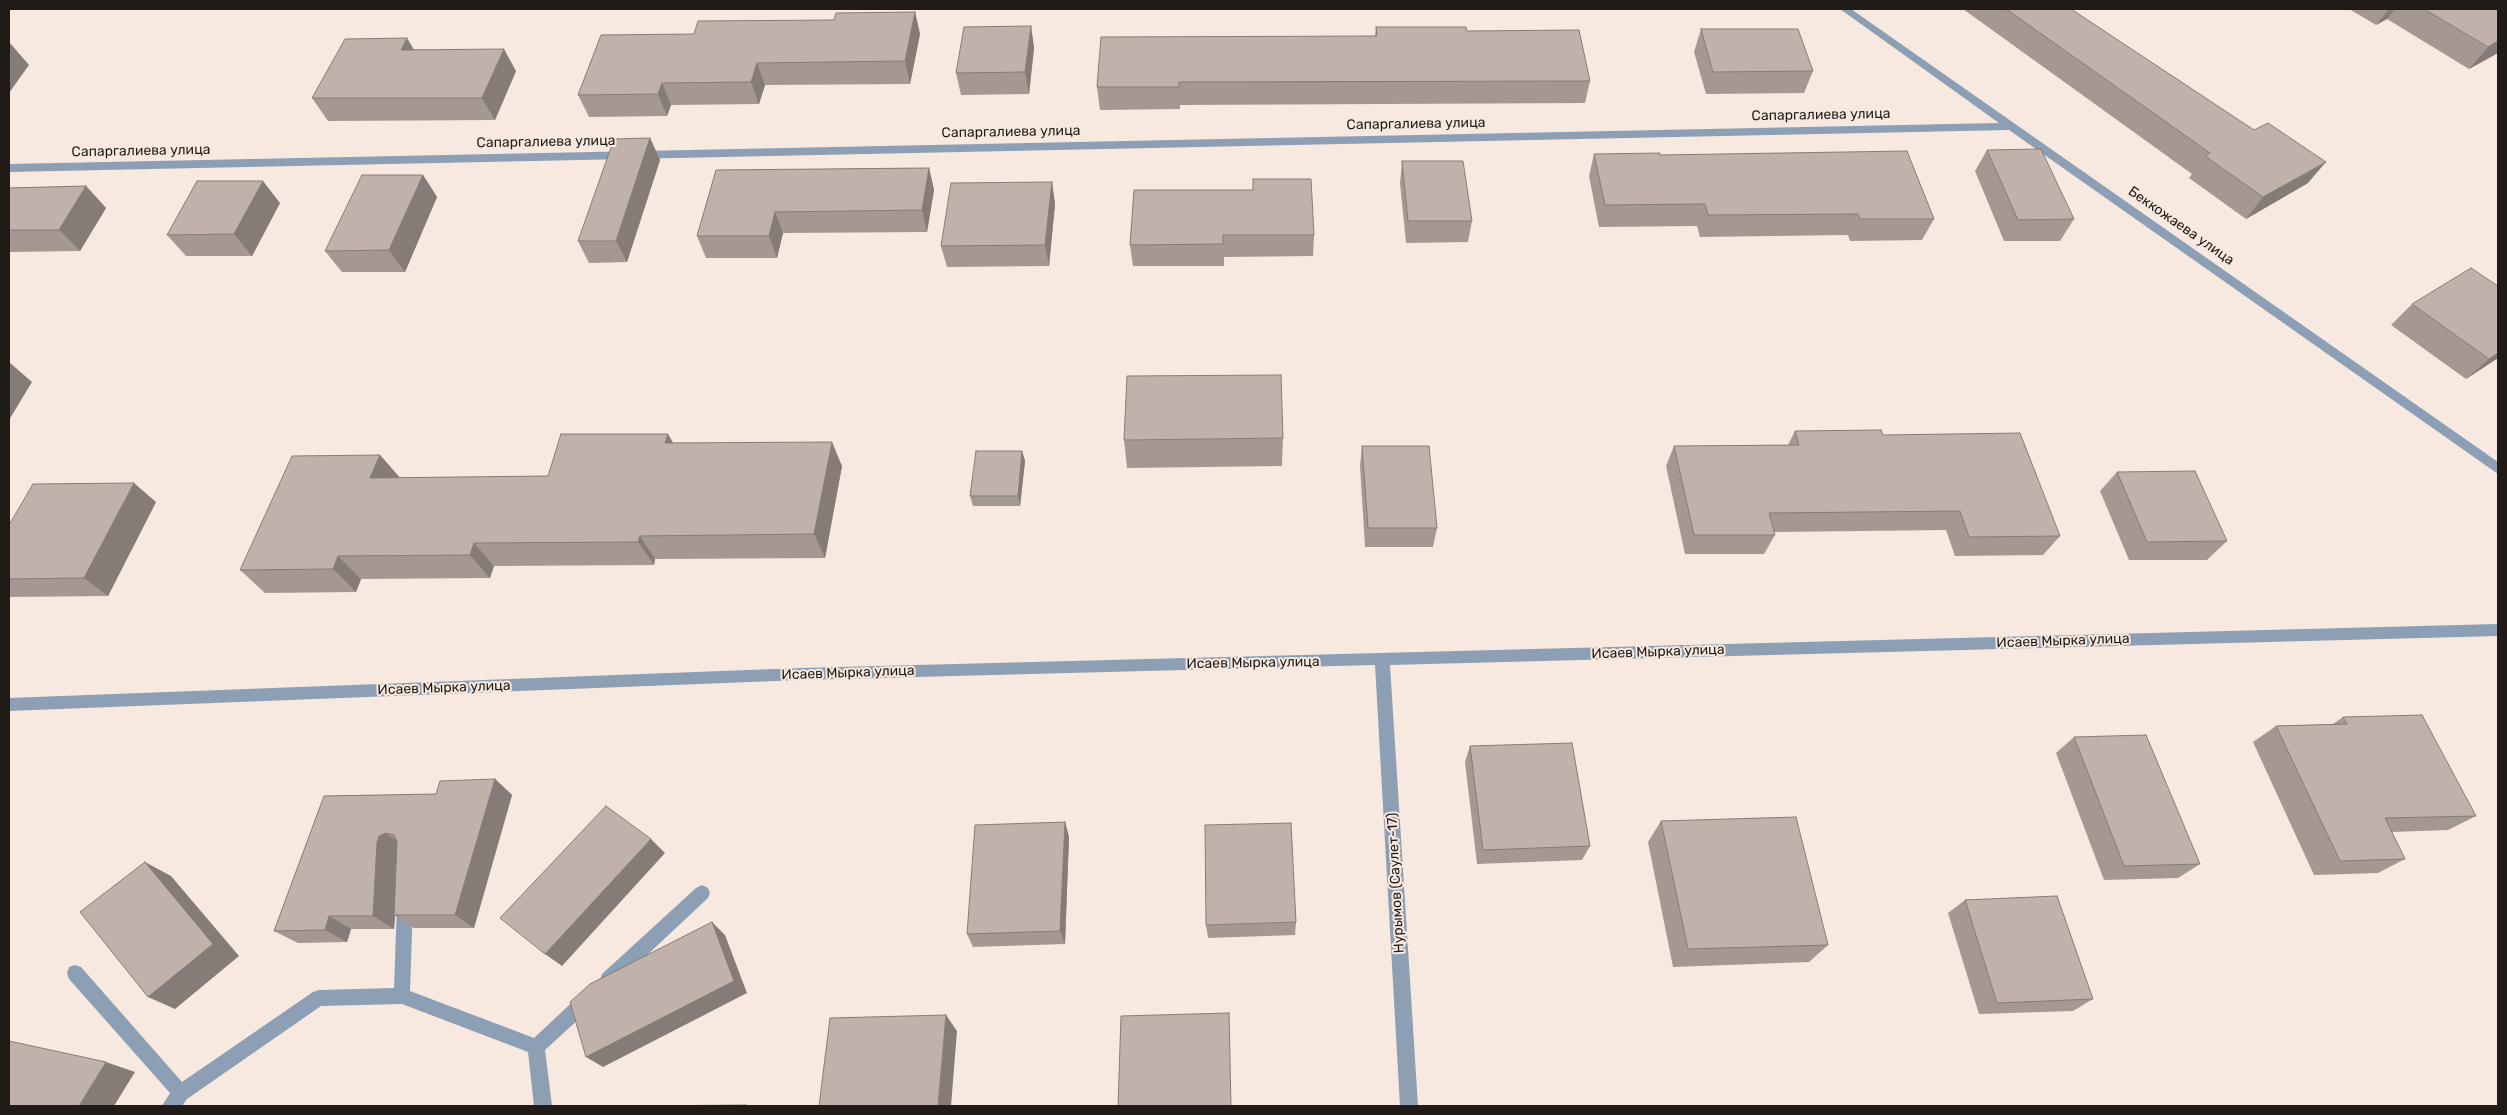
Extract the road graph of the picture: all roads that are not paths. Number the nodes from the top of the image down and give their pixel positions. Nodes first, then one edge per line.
1 (1845, 9) edge
2 (2014, 126) junction
3 (9, 168) edge
4 (2498, 469) edge
5 (2498, 630) edge
6 (1382, 659) junction
7 (9, 705) edge
8 (406, 886) edge
9 (702, 893) dead end
10 (75, 973) dead end
11 (402, 996) junction
12 (536, 1047) junction
13 (176, 1100) edge
14 (543, 1106) edge
15 (1409, 1106) edge

1 - 2 street, Беккожаева улица
2 - 3 street, Сапаргалиева улица
2 - 4 street, Беккожаева улица
5 - 6 street, Исаев Мырка улица
6 - 7 street, Исаев Мырка улица
6 - 15 street, Нурымов (Саулет-17)
8 - 11 street
9 - 12 street
10 - 13 street
11 - 12 street
11 - 13 street
12 - 14 street

